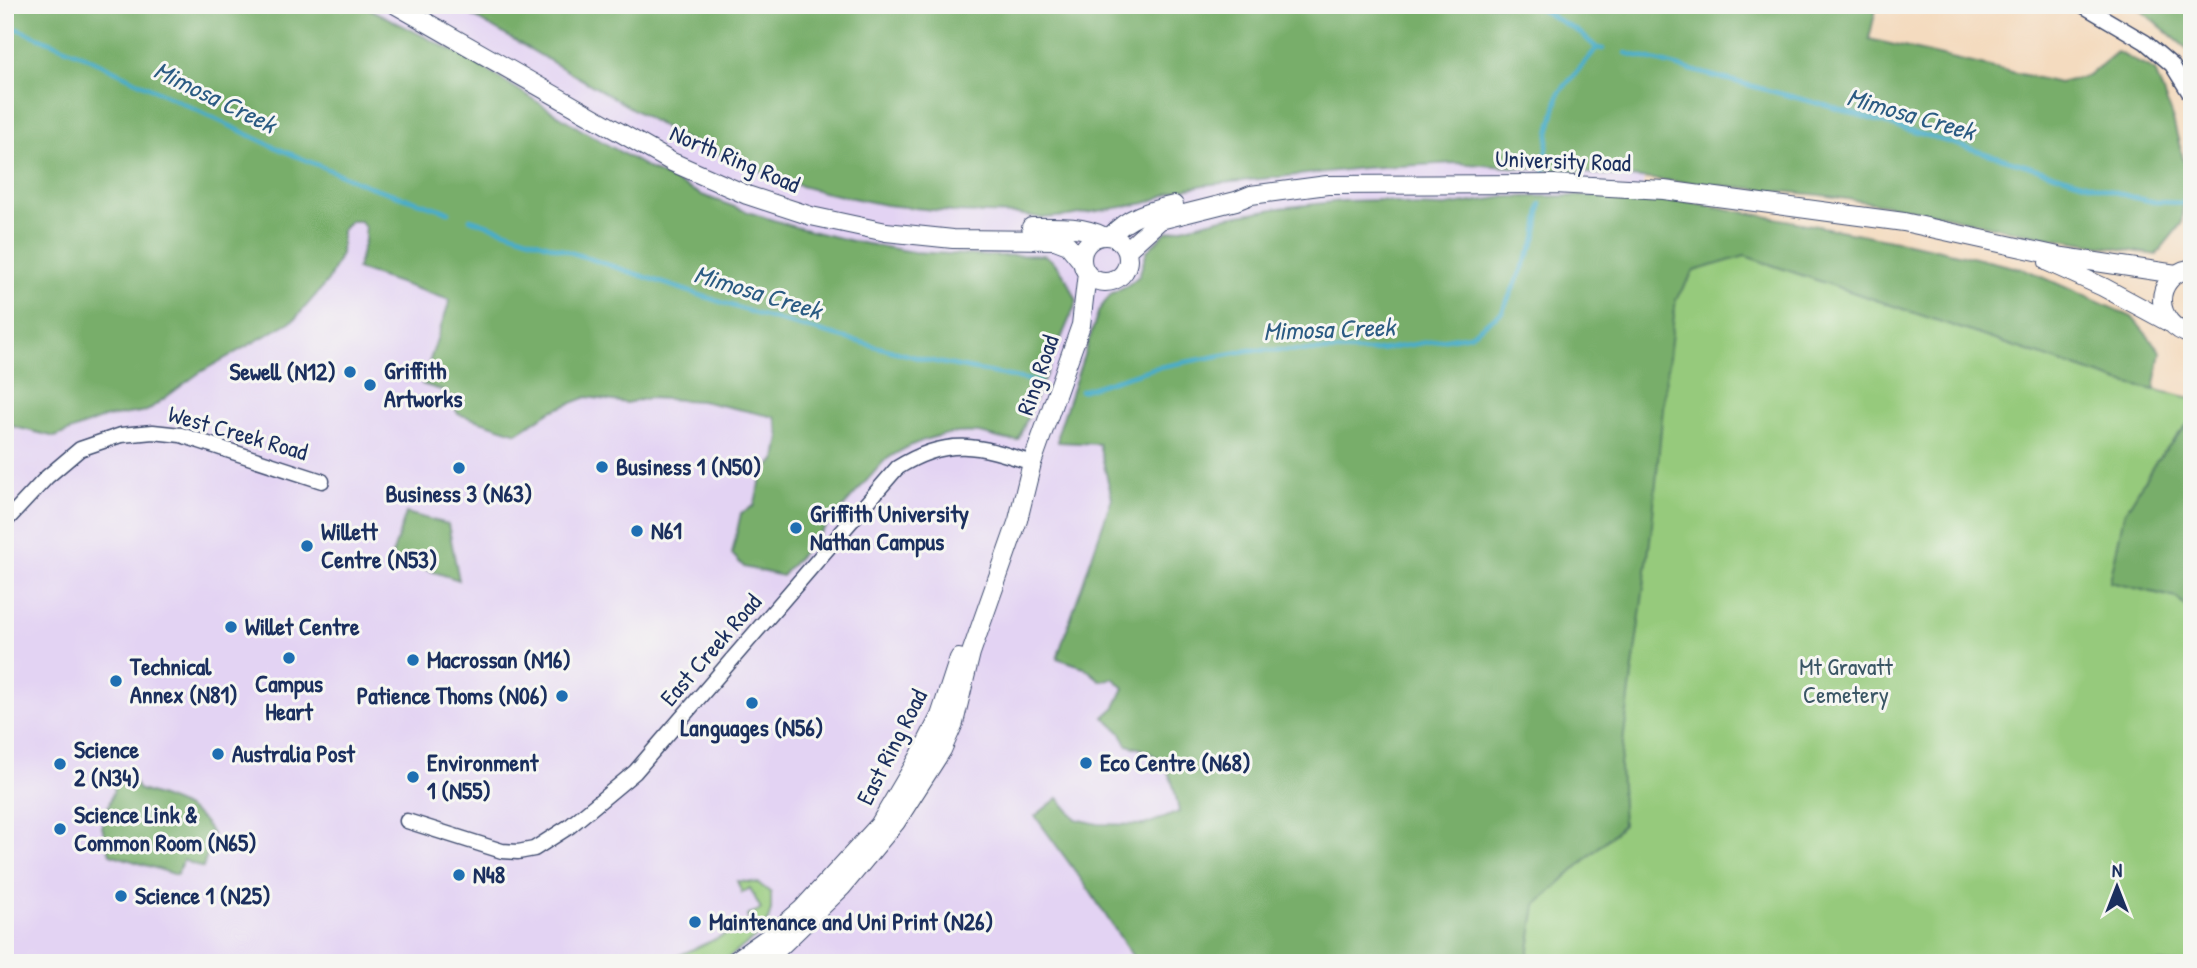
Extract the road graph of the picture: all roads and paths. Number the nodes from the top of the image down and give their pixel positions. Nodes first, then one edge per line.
1 (396, 5) edge
2 (414, 5) edge
3 (2082, 5) edge
4 (2192, 97) edge
5 (1247, 196) junction
6 (1107, 236) junction
7 (2009, 246) junction
8 (1128, 250) junction
9 (1084, 268) junction
10 (2187, 269) edge
11 (1111, 282) junction
12 (2170, 323) junction
13 (1081, 325) junction
14 (2192, 335) edge
15 (1032, 463) junction
16 (322, 481) dead end
17 (1027, 491) joint
18 (5, 522) edge
19 (407, 821) dead end
20 (732, 963) edge
21 (758, 963) edge

1 - 9 street, North Ring Road
2 - 6 street, North Ring Road
3 - 4 street
5 - 6 street
5 - 7 street, University Road
5 - 8 street, University Road
6 - 8 street
6 - 9 street
7 - 10 street, University Road
7 - 12 street, University Road
8 - 11 street
9 - 11 street
9 - 13 street, Ring Road
10 - 12 street
11 - 13 street
12 - 14 street, University Road
13 - 15 street, Ring Road
15 - 17 street, Ring Road
15 - 19 street, East Creek Road
15 - 20 street, East Ring Road
16 - 18 street, West Creek Road
17 - 21 street, East Ring Road

